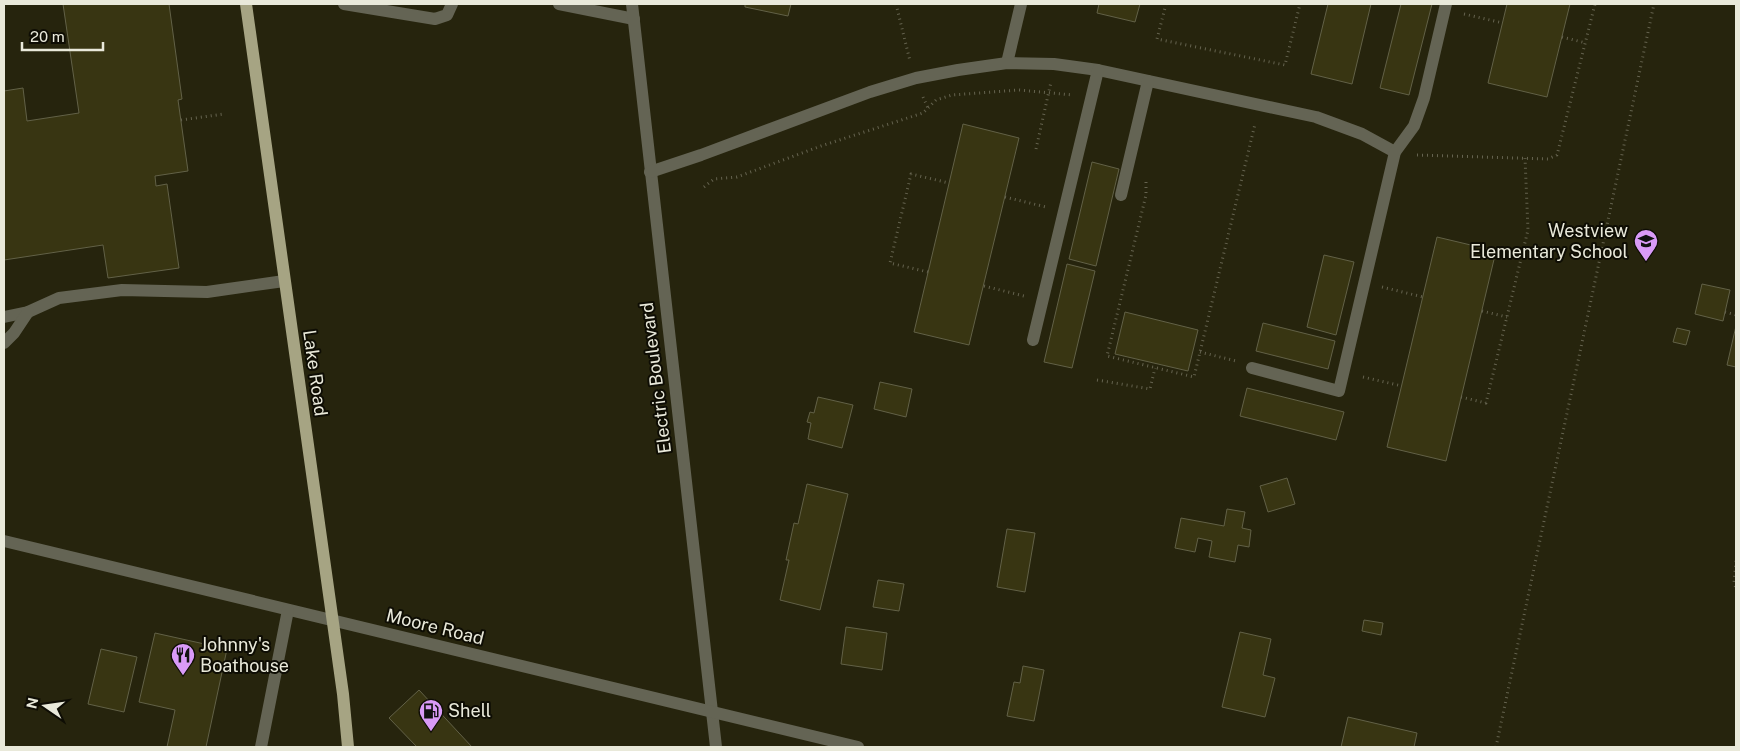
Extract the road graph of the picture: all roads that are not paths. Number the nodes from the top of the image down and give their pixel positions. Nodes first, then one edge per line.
1 (246, 4) edge
2 (344, 4) edge
3 (452, 4) edge
4 (559, 4) edge
5 (632, 4) edge
6 (1021, 4) edge
7 (1445, 6) edge
8 (634, 19) junction
9 (1007, 63) junction
10 (1098, 70) junction
11 (1148, 81) junction
12 (1395, 152) junction
13 (650, 172) junction
14 (1122, 195) dead end
15 (284, 281) junction
16 (28, 312) junction
17 (4, 317) edge
18 (1033, 340) dead end
19 (4, 343) edge
20 (1252, 368) road end
21 (4, 541) edge
22 (288, 610) junction
23 (332, 620) junction
24 (712, 712) junction
25 (261, 747) edge
26 (348, 747) edge
27 (716, 747) edge
28 (858, 747) edge

1 - 15 main road, Lake Road
2 - 3 street
4 - 8 street
5 - 8 street, Electric Boulevard
6 - 9 street
7 - 12 street
8 - 13 street, Electric Boulevard
9 - 10 street
9 - 13 street
10 - 11 street
10 - 18 street
11 - 12 street
11 - 14 street
12 - 20 street
13 - 24 street, Electric Boulevard
15 - 16 street
15 - 23 main road, Lake Road
16 - 17 street
16 - 19 street
21 - 22 street, Moore Road
22 - 23 street, Moore Road
22 - 25 street
23 - 24 street, Moore Road
23 - 26 main road, Lake Road
24 - 27 street, Electric Boulevard
24 - 28 street, Moore Road

